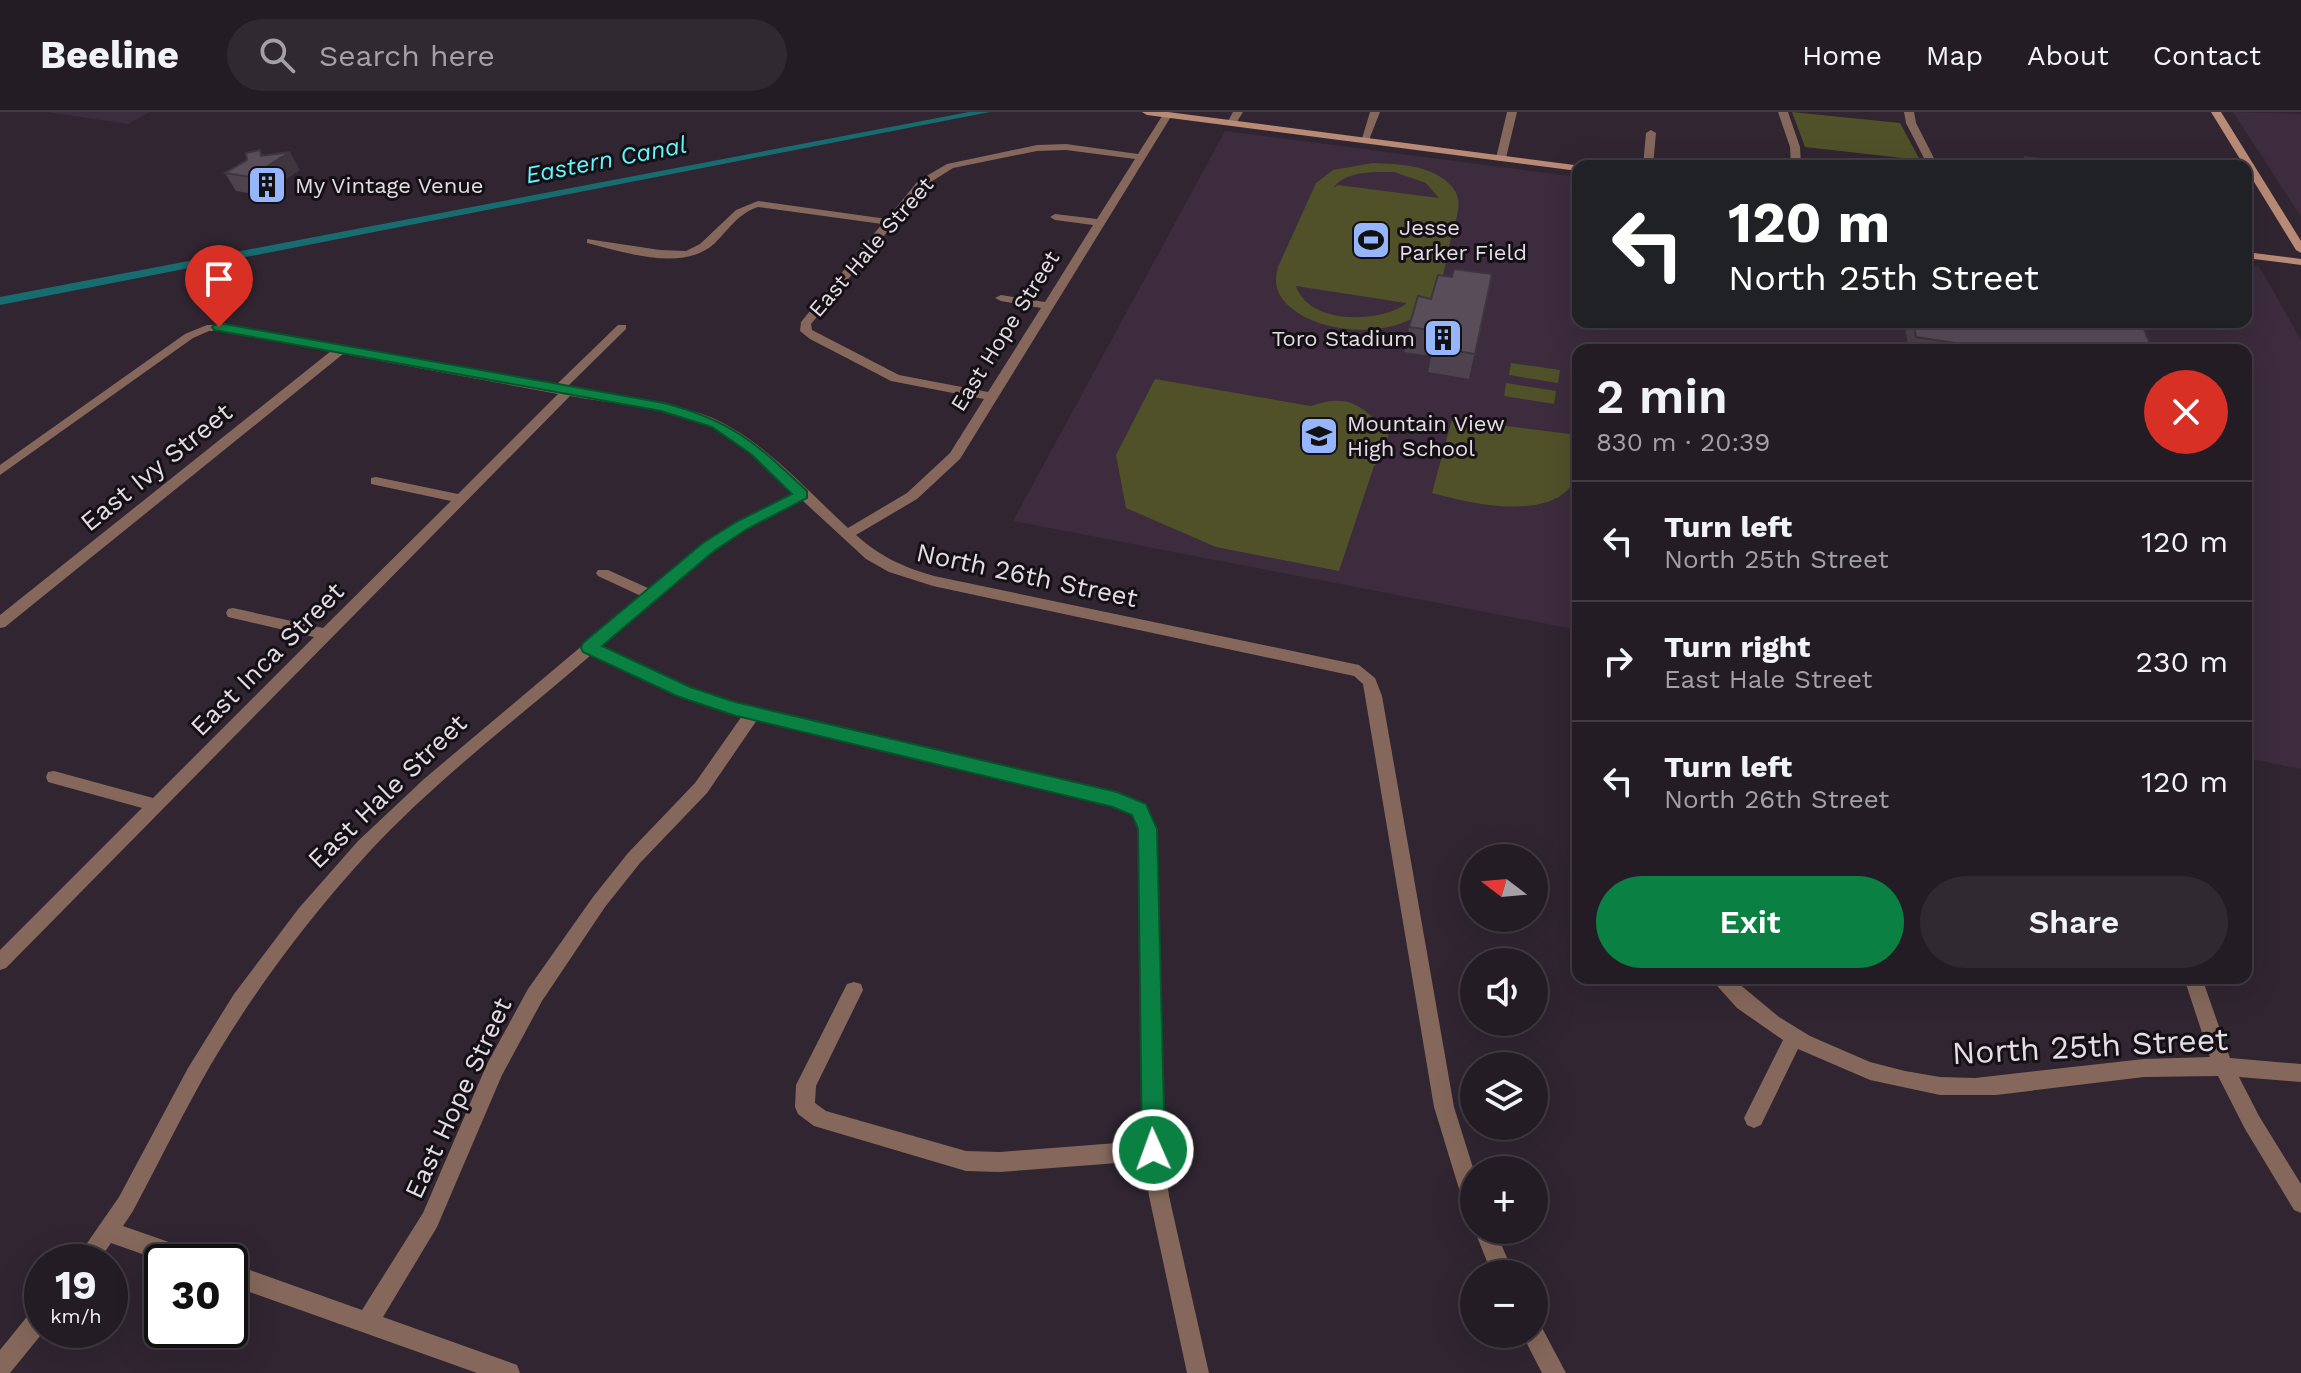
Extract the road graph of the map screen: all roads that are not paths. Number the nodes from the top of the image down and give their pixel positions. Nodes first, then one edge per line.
1 (1147, 112) edge
2 (1238, 112) edge
3 (1375, 112) edge
4 (1512, 112) edge
5 (1783, 112) edge
6 (1909, 112) edge
7 (2216, 112) edge
8 (1167, 115) junction
9 (1232, 123) junction
10 (1651, 133) dead end
11 (1364, 140) junction
12 (1142, 157) junction
13 (1501, 158) junction
14 (1649, 160) edge
15 (1796, 160) edge
16 (1930, 160) edge
17 (2246, 160) edge
18 (1572, 167) edge
19 (2252, 170) edge
20 (1055, 217) dead end
21 (889, 222) junction
22 (1100, 223) junction
23 (591, 241) dead end
24 (2301, 250) edge
25 (2252, 256) edge
26 (2301, 262) edge
27 (1001, 298) dead end
28 (1049, 306) junction
29 (622, 327) dead end
30 (341, 349) junction
31 (564, 389) junction
32 (993, 397) junction
33 (0, 471) edge
34 (376, 481) dead end
35 (802, 495) junction
36 (461, 499) junction
37 (846, 535) junction
38 (603, 573) dead end
39 (651, 595) junction
40 (233, 613) dead end
41 (0, 623) edge
42 (326, 634) junction
43 (589, 648) junction
44 (753, 713) junction
45 (54, 777) dead end
46 (156, 805) junction
47 (0, 962) edge
48 (1725, 984) edge
49 (2195, 984) edge
50 (854, 990) dead end
51 (1795, 1036) junction
52 (2223, 1067) junction
53 (2301, 1073) edge
54 (1754, 1118) dead end
55 (1153, 1150) junction
56 (1460, 1159) edge
57 (2301, 1203) edge
58 (108, 1231) junction
59 (98, 1244) edge
60 (144, 1244) edge
61 (248, 1280) edge
62 (367, 1323) junction
63 (24, 1338) edge
64 (1541, 1348) edge
65 (0, 1368) edge
66 (509, 1373) edge
67 (1198, 1373) edge
68 (1555, 1373) edge

1 - 8 main road
2 - 9 street
3 - 11 street
4 - 13 street
5 - 15 street
6 - 16 street
7 - 17 main road
8 - 9 main road
8 - 12 street, East Hope Street
9 - 11 main road
10 - 14 street
11 - 13 main road
12 - 21 street, East Hale Street
12 - 22 street, East Hope Street
13 - 18 main road
19 - 24 main road
20 - 22 street
21 - 23 street
21 - 32 street, East Hale Street
22 - 28 street, East Hope Street
25 - 26 main road
27 - 28 street
28 - 32 street, East Hope Street
29 - 31 street, East Inca Street
30 - 31 street, North 26th Street
30 - 33 street, North 26th Street
30 - 41 street, East Ivy Street
31 - 35 street, North 26th Street
31 - 36 street, East Inca Street
32 - 37 street, East Hope Street
34 - 36 street
35 - 37 street, North 26th Street
35 - 39 street, East Hale Street
36 - 42 street, East Inca Street
37 - 56 street, North 26th Street
38 - 39 street
39 - 43 street, East Hale Street
40 - 42 street
42 - 46 street, East Inca Street
43 - 44 street
43 - 58 street, East Hale Street
44 - 55 street
44 - 62 street, East Hope Street
45 - 46 street
46 - 47 street, East Inca Street
48 - 51 street, North 25th Street
49 - 52 street
50 - 55 street
51 - 52 street, North 25th Street
51 - 54 street
52 - 53 street, North 25th Street
52 - 57 street
55 - 67 street
58 - 59 street, East Hale Street
58 - 60 street
61 - 62 street
62 - 66 street
63 - 65 street
64 - 68 street

